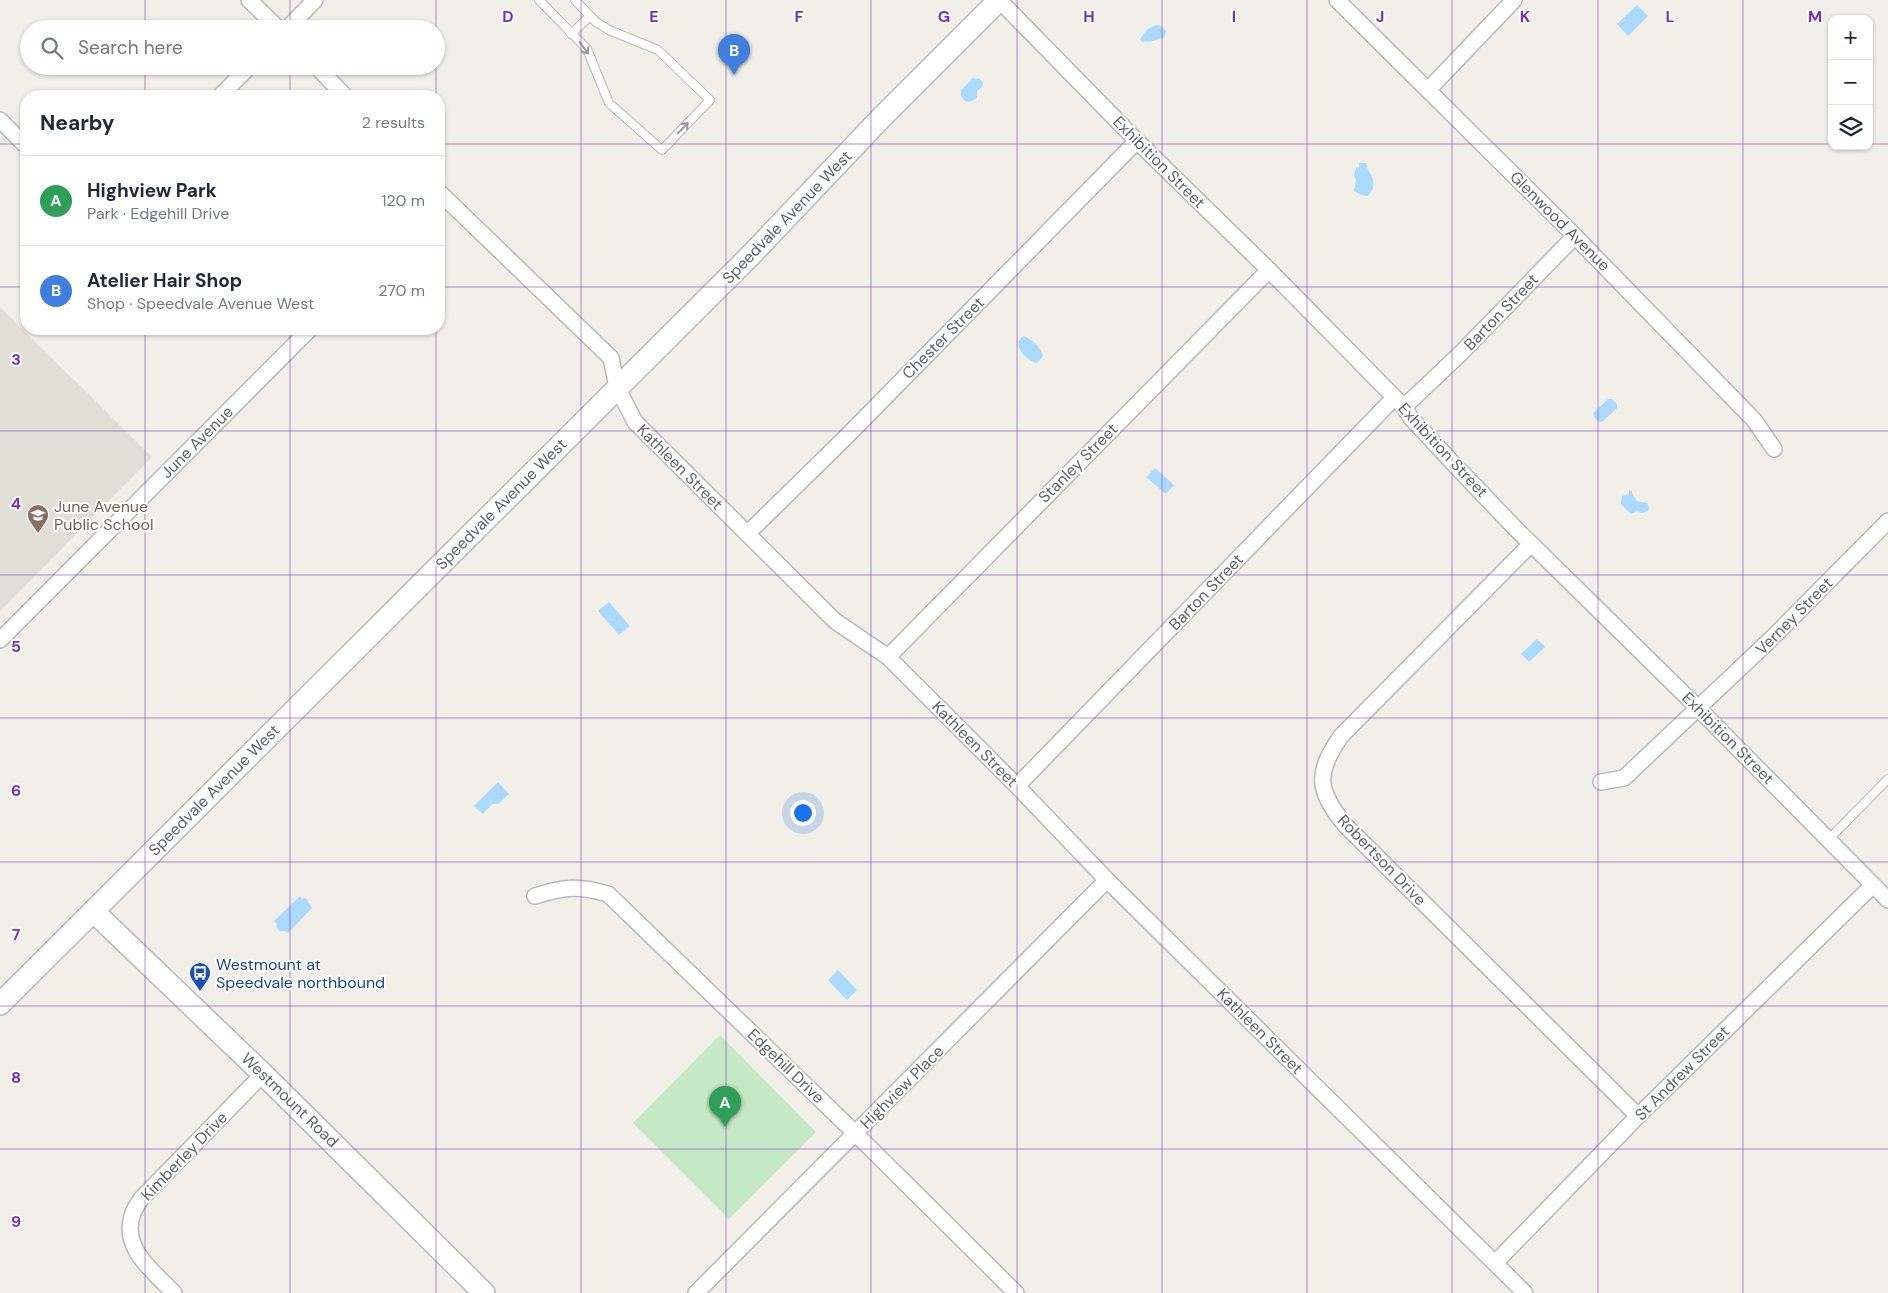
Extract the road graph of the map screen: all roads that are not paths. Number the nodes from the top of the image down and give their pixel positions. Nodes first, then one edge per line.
1 (249, 0) edge
2 (315, 0) edge
3 (539, 0) edge
4 (574, 0) edge
5 (999, 0) edge
6 (1337, 0) edge
7 (1514, 0) edge
8 (590, 16) junction
9 (270, 20) edge
10 (296, 20) edge
11 (572, 34) junction
12 (241, 75) edge
13 (325, 75) edge
14 (226, 90) edge
15 (339, 90) edge
16 (1428, 90) junction
17 (0, 120) edge
18 (20, 140) edge
19 (1137, 141) junction
20 (445, 201) edge
21 (1575, 236) junction
22 (1268, 270) junction
23 (304, 335) edge
24 (617, 387) junction
25 (1399, 402) junction
26 (1774, 449) dead end
27 (1888, 521) edge
28 (747, 534) junction
29 (1531, 544) junction
30 (0, 640) edge
31 (888, 657) junction
32 (1698, 708) junction
33 (1888, 779) edge
34 (1601, 782) dead end
35 (1017, 786) junction
36 (1828, 840) junction
37 (1107, 880) junction
38 (1873, 885) junction
39 (535, 896) dead end
40 (1888, 900) edge
41 (93, 911) junction
42 (0, 1004) edge
43 (263, 1074) junction
44 (1638, 1116) junction
45 (856, 1134) junction
46 (1495, 1263) junction
47 (174, 1293) edge
48 (484, 1293) edge
49 (696, 1293) edge
50 (1016, 1293) edge
51 (1525, 1293) edge

1 - 9 street
2 - 10 street
3 - 11 lane
4 - 8 lane
5 - 19 street, Exhibition Street
5 - 24 main road, Speedvale Avenue West
6 - 16 street, Glenwood Avenue
7 - 16 street
8 - 11 lane
11 -> 8 lane
12 - 14 street
13 - 15 street
16 - 21 street, Glenwood Avenue
17 - 18 street
19 - 22 street, Exhibition Street
19 - 28 street, Chester Street
20 - 24 street, Kathleen Street
21 - 25 street, Barton Street
21 - 26 street, Glenwood Avenue
22 - 25 street, Exhibition Street
22 - 31 street, Stanley Street
23 - 30 street, June Avenue
24 - 28 street, Kathleen Street
24 - 41 main road, Speedvale Avenue West
25 - 29 street, Exhibition Street
25 - 35 street, Barton Street
27 - 32 street, Verney Street
28 - 31 street, Kathleen Street
29 - 32 street, Exhibition Street
29 - 44 street, Robertson Drive
31 - 35 street, Kathleen Street
32 - 34 street, Verney Street
32 - 36 street, Exhibition Street
33 - 36 lane
35 - 37 street, Kathleen Street
36 - 38 street, Exhibition Street
37 - 45 street, Highview Place
37 - 46 street, Kathleen Street
38 - 40 street, Exhibition Street
38 - 44 street, St Andrew Street
39 - 45 street, Edgehill Drive
41 - 42 main road, Speedvale Avenue West
41 - 43 main road, Westmount Road
43 - 47 street, Kimberley Drive
43 - 48 main road, Westmount Road
44 - 46 street, St Andrew Street
45 - 49 street, Highview Place
45 - 50 street, Edgehill Drive
46 - 51 street, Kathleen Street

